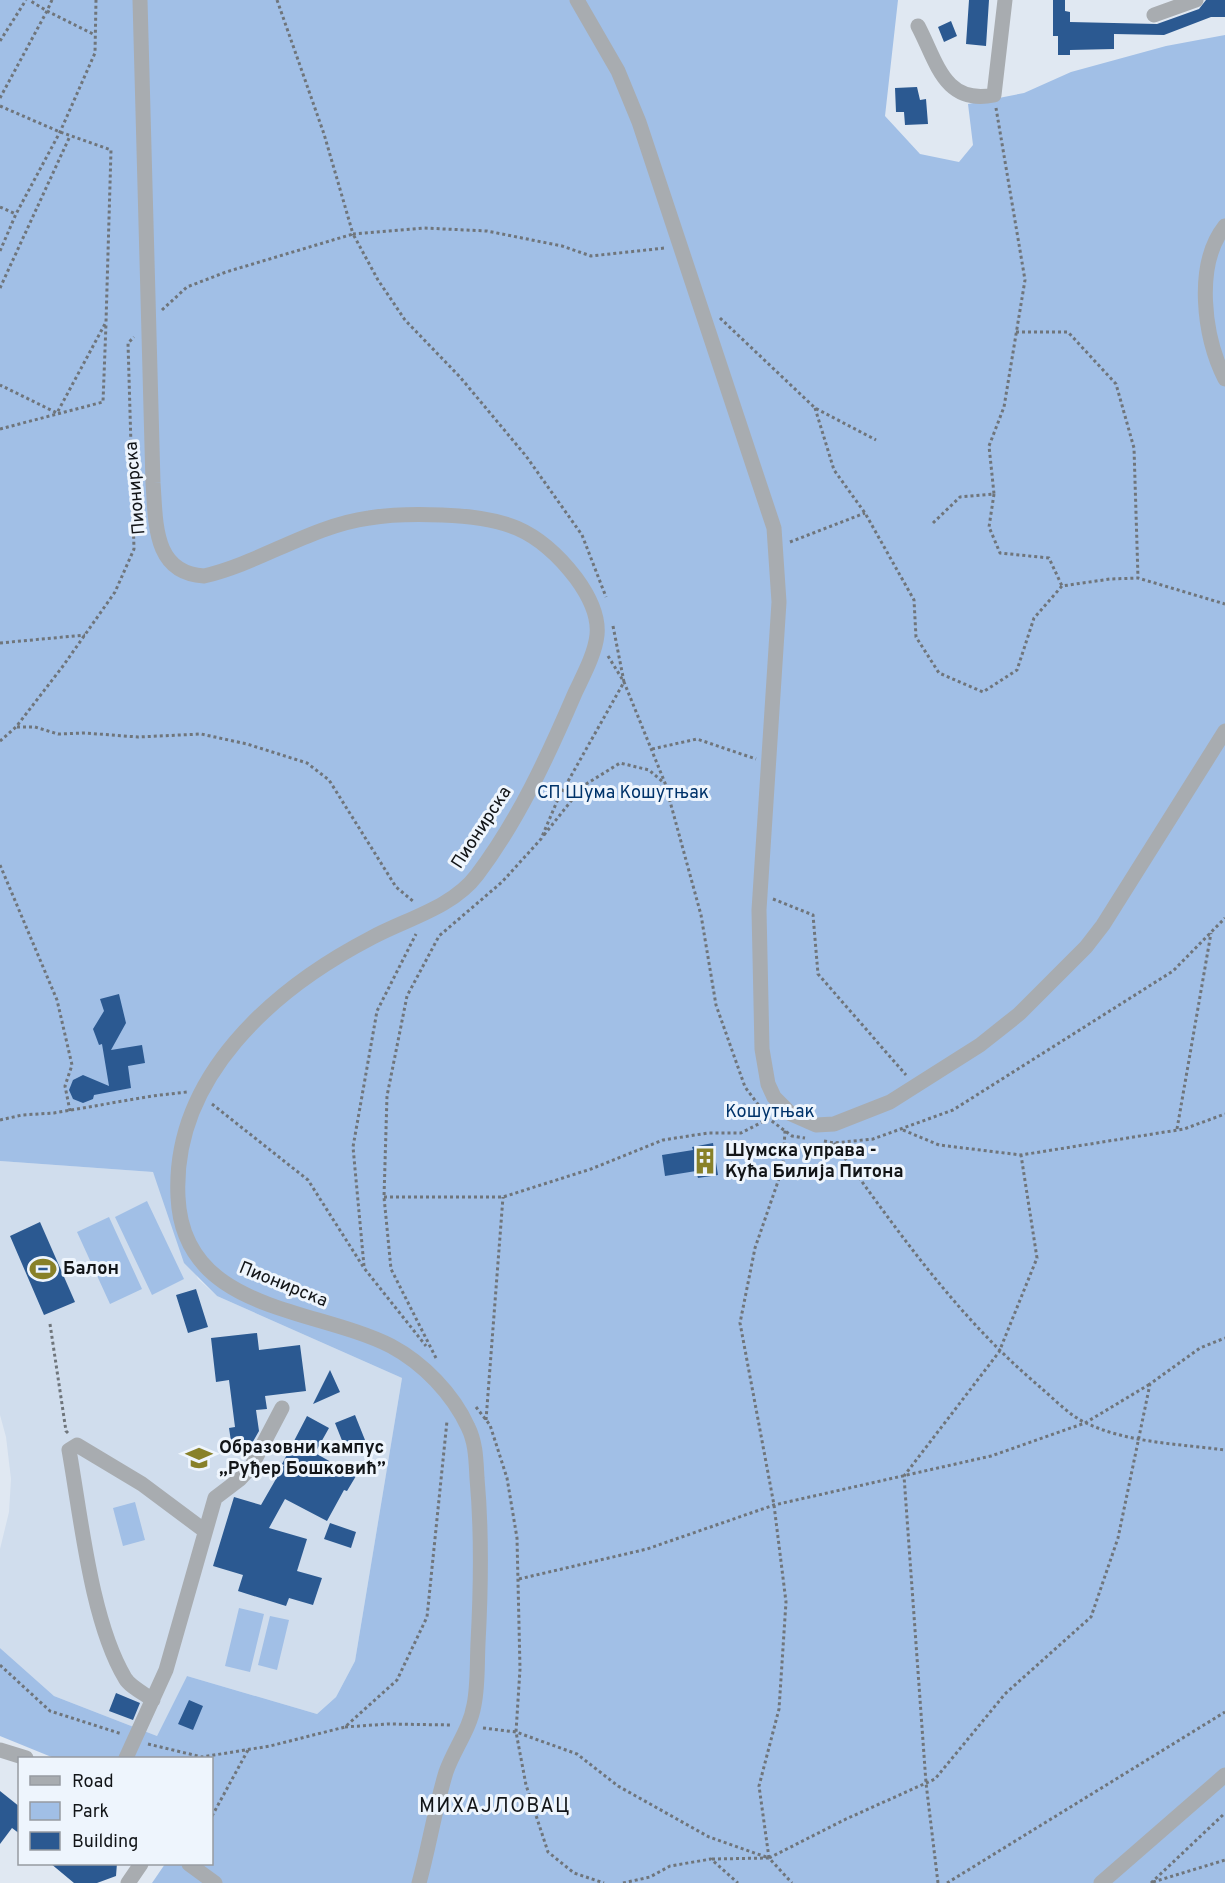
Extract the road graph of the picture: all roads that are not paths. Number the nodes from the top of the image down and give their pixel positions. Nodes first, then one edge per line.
1 (140, 0) edge
2 (577, 0) edge
3 (1005, 0) edge
4 (1196, 0) edge
5 (1154, 15) dead end
6 (918, 26) dead end
7 (1225, 226) edge
8 (1225, 379) edge
9 (1225, 731) edge
10 (282, 1408) dead end
11 (206, 1531) junction
12 (153, 1700) junction
13 (0, 1750) edge
14 (23, 1757) edge
15 (127, 1757) edge
16 (1225, 1775) edge
17 (140, 1865) edge
18 (192, 1865) edge
19 (128, 1883) edge
20 (215, 1883) edge
21 (419, 1883) edge
22 (1101, 1883) edge

1 - 21 street, Пионирска
2 - 9 street
3 - 6 street
4 - 5 street
7 - 8 street
10 - 11 street
11 - 12 street
11 - 12 street
12 - 15 street
13 - 14 street
16 - 22 street
17 - 19 street
18 - 20 street

